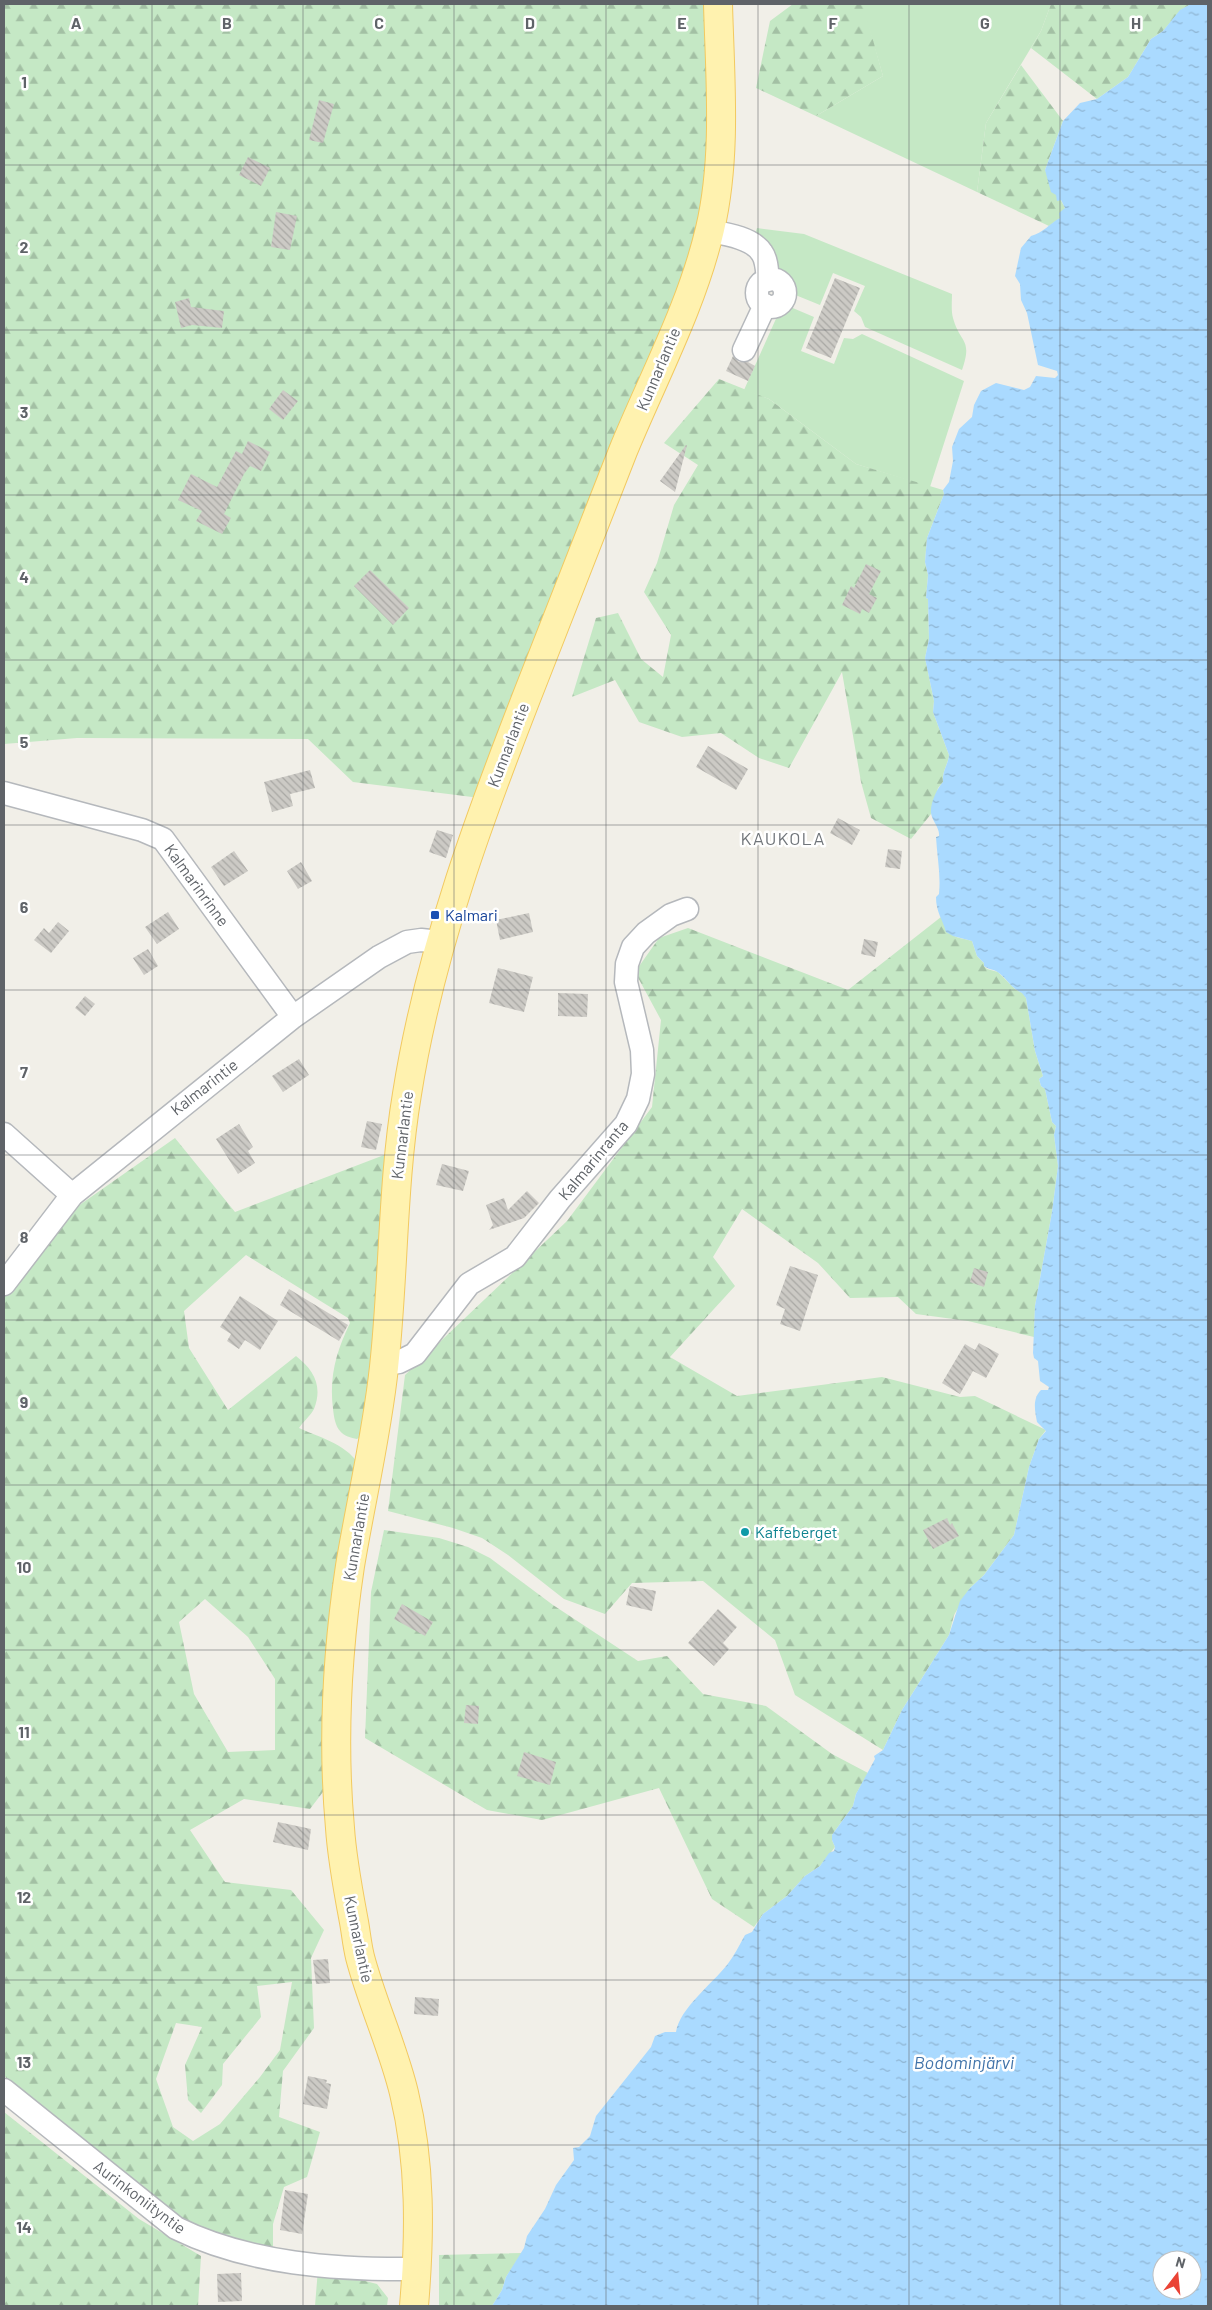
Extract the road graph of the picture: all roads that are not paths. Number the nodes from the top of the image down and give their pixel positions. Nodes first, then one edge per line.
1 (718, 4) edge
2 (709, 231) junction
3 (744, 350) dead end
4 (4, 792) edge
5 (686, 910) dead end
6 (440, 942) junction
7 (293, 1017) junction
8 (4, 1134) edge
9 (72, 1195) junction
10 (4, 1284) edge
11 (385, 1364) junction
12 (4, 2090) edge
13 (416, 2269) junction
14 (414, 2306) edge

1 - 2 main road, Kunnarlantie
2 - 3 street
2 - 6 main road, Kunnarlantie
4 - 7 street, Kalmarinrinne
5 - 11 street, Kalmarinranta
6 - 7 street, Kalmarintie
6 - 11 main road, Kunnarlantie
7 - 9 street, Kalmarintie
8 - 9 street
9 - 10 street, Kalmarintie
11 - 13 main road, Kunnarlantie
12 - 13 street, Aurinkoniityntie
13 - 14 main road, Kunnarlantie

